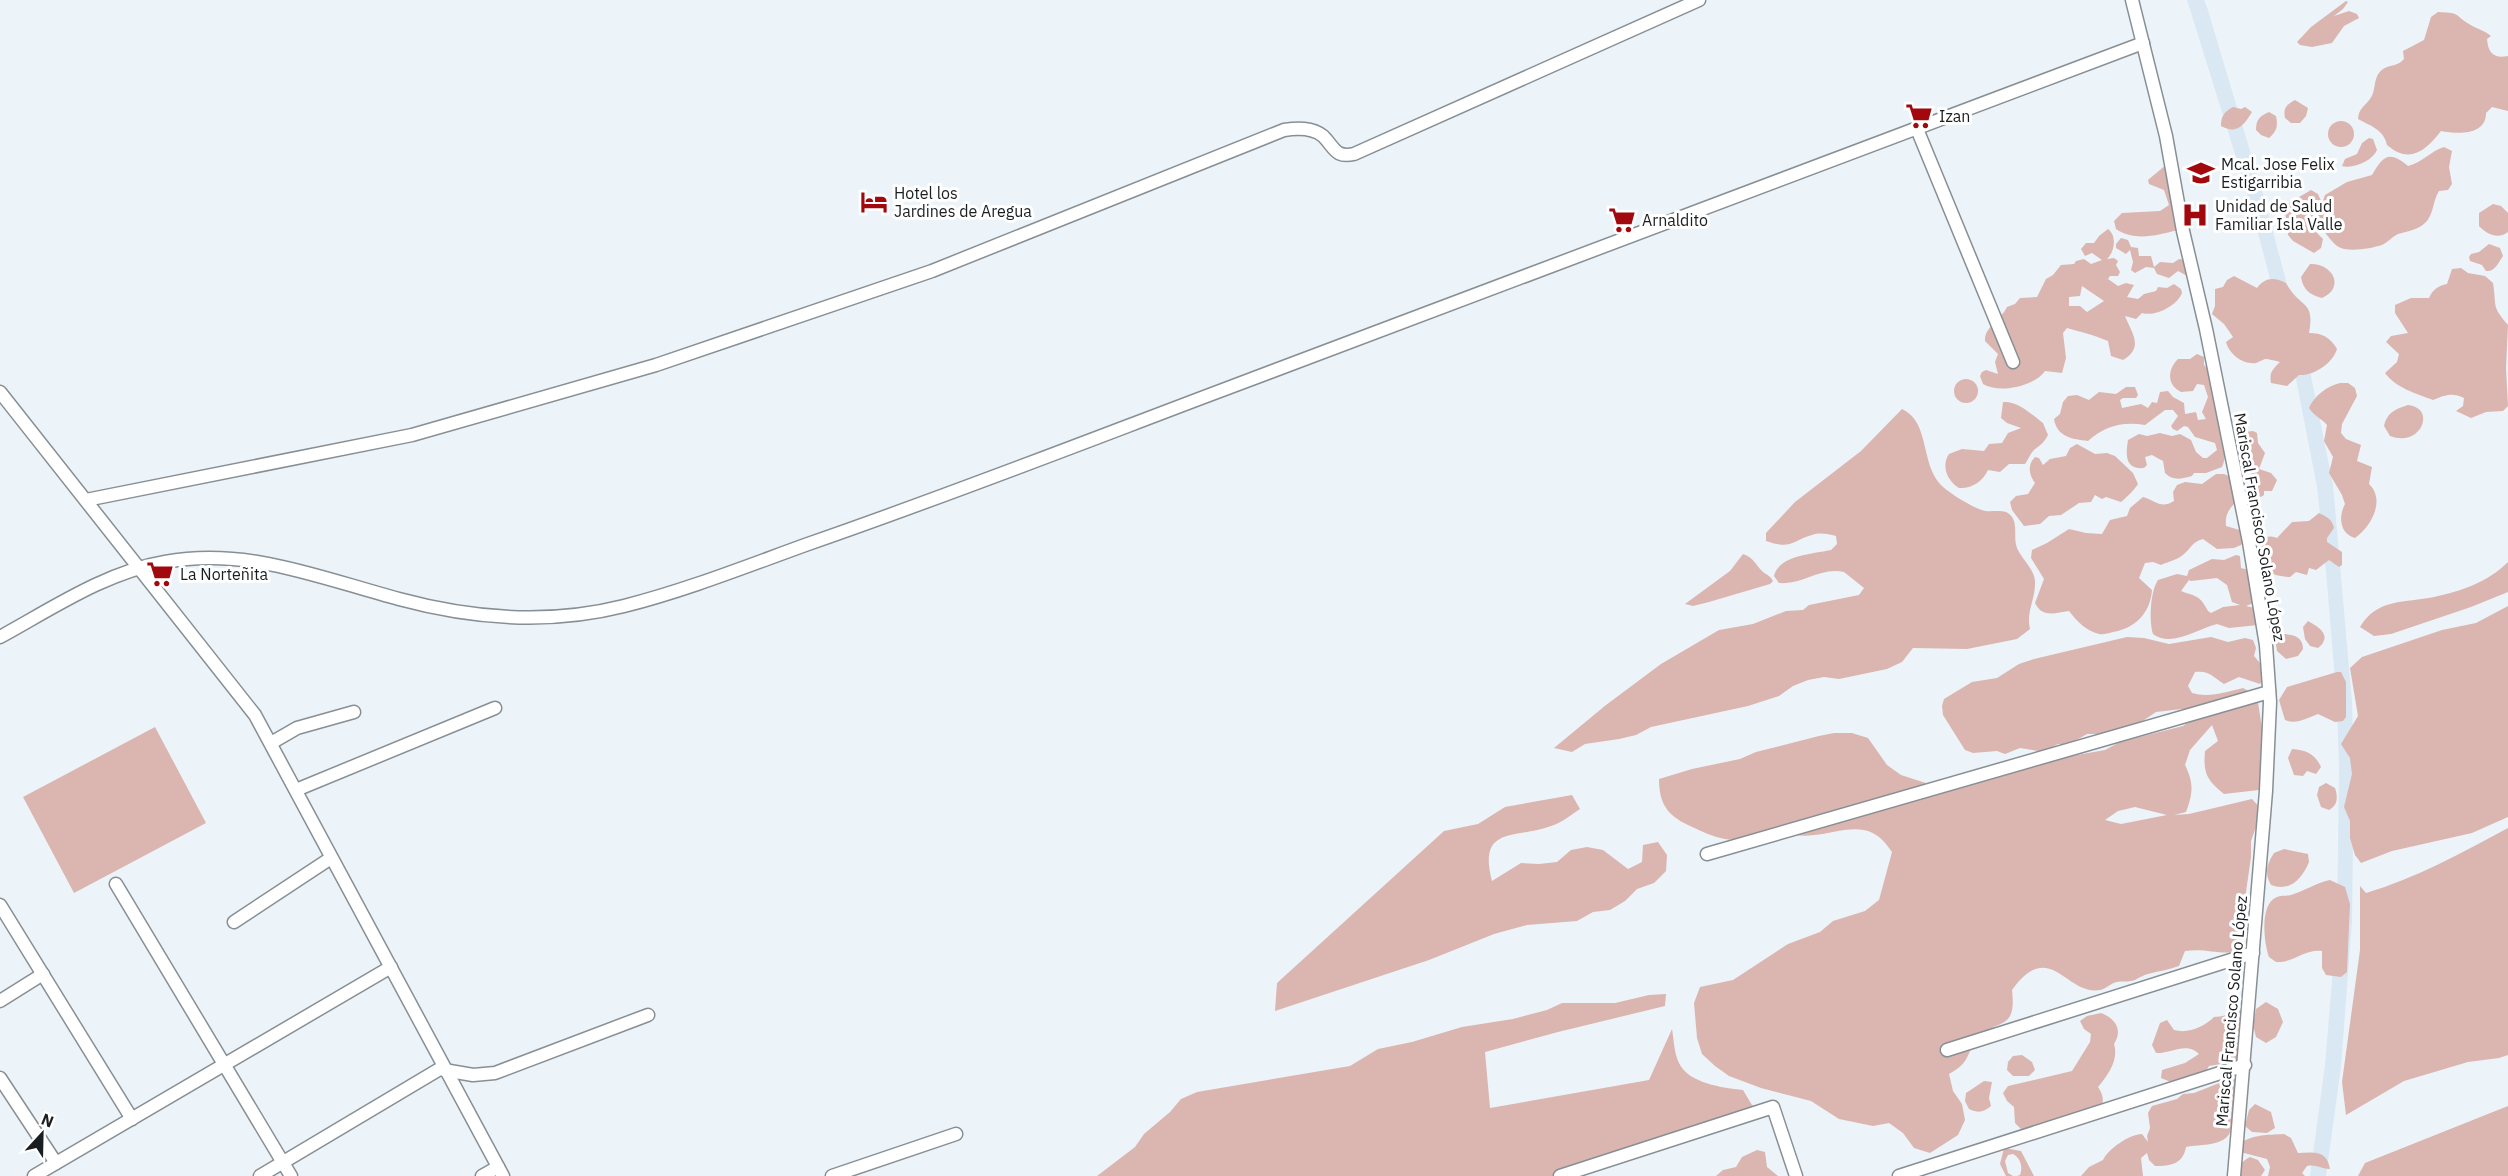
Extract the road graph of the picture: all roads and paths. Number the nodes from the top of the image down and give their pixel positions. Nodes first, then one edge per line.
1 (1699, 0) edge
2 (2132, 0) edge
3 (2143, 43) junction
4 (1917, 129) junction
5 (2013, 362) dead end
6 (0, 392) edge
7 (86, 500) junction
8 (139, 568) junction
9 (0, 637) edge
10 (2269, 692) junction
11 (495, 708) dead end
12 (354, 712) dead end
13 (271, 743) junction
14 (296, 790) junction
15 (1707, 854) dead end
16 (331, 858) junction
17 (116, 885) dead end
18 (0, 905) edge
19 (234, 922) dead end
20 (2253, 953) junction
21 (391, 967) junction
22 (43, 974) junction
23 (0, 1001) edge
24 (648, 1015) dead end
25 (1947, 1050) dead end
26 (2245, 1065) junction
27 (225, 1066) junction
28 (444, 1069) junction
29 (0, 1078) edge
30 (132, 1119) junction
31 (956, 1134) dead end
32 (283, 1162) junction
33 (56, 1163) junction
34 (501, 1172) edge
35 (33, 1176) edge
36 (260, 1176) edge
37 (291, 1176) edge
38 (482, 1176) edge
39 (832, 1176) edge
40 (1560, 1176) edge
41 (1796, 1176) edge
42 (1899, 1176) edge
43 (2234, 1176) edge

1 - 7 street
2 - 3 street, Mariscal Francisco Solano López
3 - 4 street
3 - 10 street, Mariscal Francisco Solano López
4 - 5 street
4 - 8 street
6 - 7 street
7 - 8 street
8 - 9 street
8 - 13 street
10 - 15 street
10 - 20 street, Mariscal Francisco Solano López
11 - 14 street
12 - 13 street
13 - 14 street
14 - 16 street
16 - 19 street
16 - 21 street
17 - 27 street
18 - 22 street
20 - 25 street
20 - 26 street, Mariscal Francisco Solano López
21 - 27 street
21 - 28 street
22 - 23 street
22 - 30 street
24 - 28 street
26 - 42 street
26 - 43 street, Mariscal Francisco Solano López
27 - 30 street
27 - 32 street
28 - 32 street
28 - 34 street
29 - 33 street
30 - 33 street
31 - 39 street
32 - 36 street
32 - 37 street
33 - 35 street
34 - 38 street
40 - 41 street

